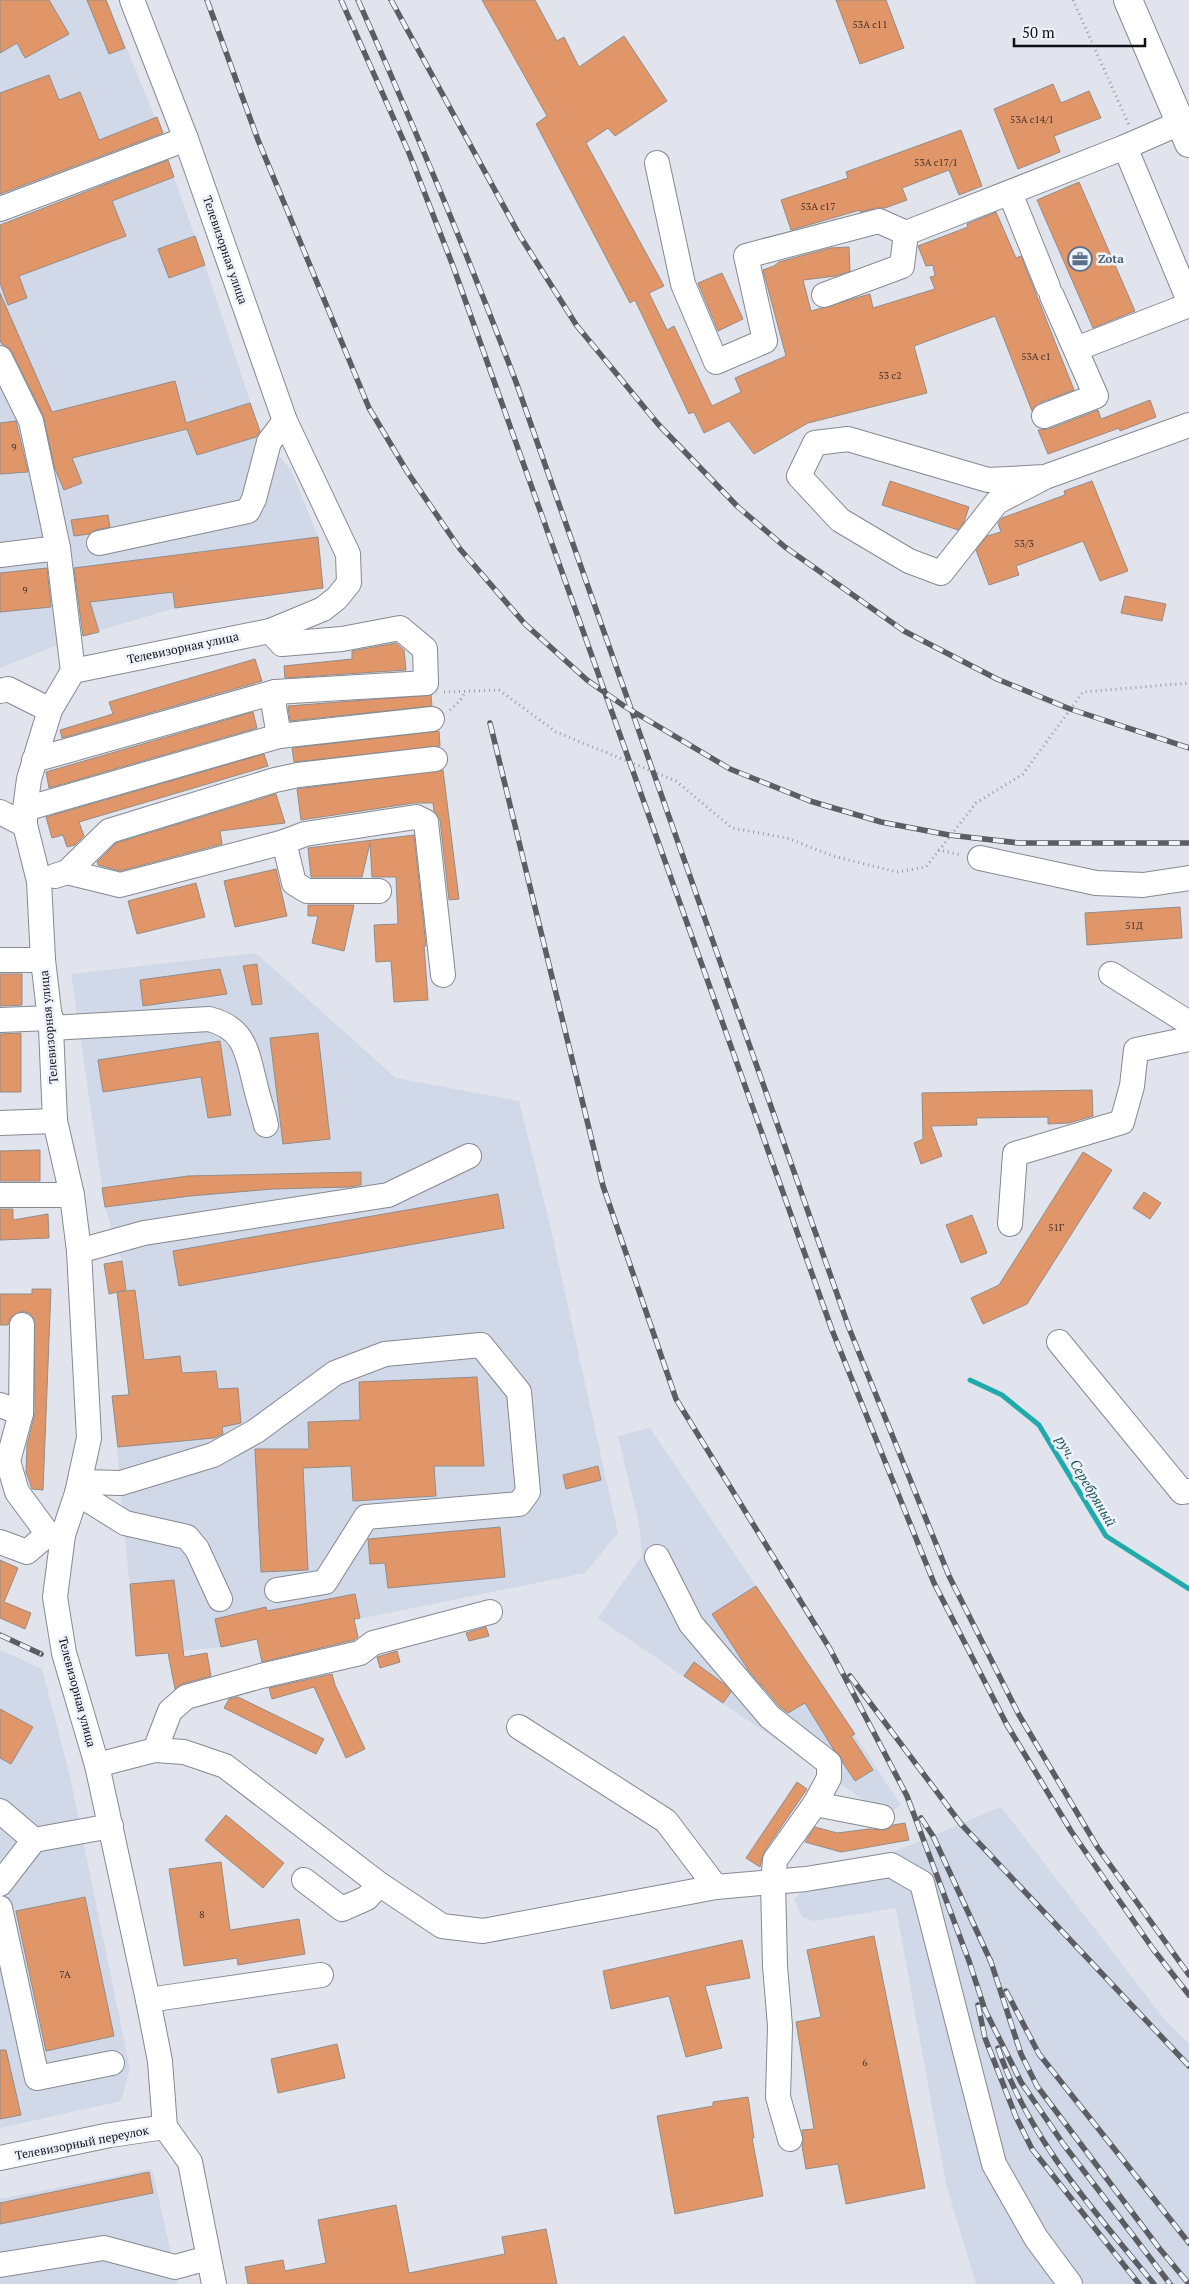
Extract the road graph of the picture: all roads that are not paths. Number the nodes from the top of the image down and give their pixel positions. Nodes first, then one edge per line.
1 (132, 0) edge
2 (1128, 0) edge
3 (1185, 133) edge
4 (186, 139) junction
5 (1125, 147) junction
6 (657, 163) dead end
7 (1010, 193) junction
8 (0, 209) edge
9 (906, 234) junction
10 (824, 294) dead end
11 (1189, 303) edge
12 (1076, 349) junction
13 (0, 358) edge
14 (1044, 416) dead end
15 (286, 421) junction
16 (1189, 425) edge
17 (1045, 477) junction
18 (99, 543) dead end
19 (58, 548) junction
20 (0, 555) edge
21 (270, 631) junction
22 (73, 671) junction
23 (0, 691) edge
24 (274, 692) junction
25 (50, 710) junction
26 (432, 719) dead end
27 (279, 736) junction
28 (435, 759) dead end
29 (34, 760) junction
30 (0, 812) edge
31 (25, 817) junction
32 (284, 842) junction
33 (980, 858) dead end
34 (67, 872) junction
35 (1189, 878) edge
36 (39, 881) junction
37 (379, 891) dead end
38 (0, 960) edge
39 (43, 960) junction
40 (1111, 974) dead end
41 (444, 975) dead end
42 (0, 1020) edge
43 (51, 1023) junction
44 (1189, 1023) edge
45 (1189, 1039) edge
46 (55, 1121) junction
47 (0, 1122) edge
48 (266, 1125) dead end
49 (469, 1156) dead end
50 (0, 1195) edge
51 (72, 1195) junction
52 (1010, 1224) dead end
53 (79, 1251) junction
54 (22, 1325) dead end
55 (1059, 1342) dead end
56 (10, 1409) edge
57 (4, 1460) edge
58 (78, 1488) junction
59 (1189, 1491) edge
60 (55, 1534) junction
61 (0, 1542) edge
62 (657, 1557) dead end
63 (277, 1590) dead end
64 (220, 1599) dead end
65 (490, 1612) dead end
66 (519, 1727) dead end
67 (155, 1750) junction
68 (97, 1765) junction
69 (814, 1804) junction
70 (0, 1811) edge
71 (882, 1817) dead end
72 (112, 1826) junction
73 (34, 1840) junction
74 (304, 1880) dead end
75 (773, 1883) junction
76 (0, 1884) edge
77 (379, 1884) junction
78 (716, 1888) junction
79 (0, 1908) edge
80 (321, 1975) dead end
81 (148, 2000) junction
82 (112, 2063) dead end
83 (165, 2128) junction
84 (790, 2139) dead end
85 (0, 2158) edge
86 (208, 2258) junction
87 (0, 2265) edge
88 (214, 2284) edge
89 (1070, 2284) edge

1 - 4 street, Телевизорная улица
2 - 3 main road
3 - 5 street
4 - 8 street
4 - 15 street, Телевизорная улица
5 - 7 street
5 - 11 street
6 - 9 street
7 - 9 street
7 - 12 street
9 - 10 street
11 - 12 street
12 - 14 street
13 - 19 street
15 - 18 street
15 - 21 street, Телевизорная улица
16 - 17 street
17 - 17 street
19 - 20 street
19 - 22 street
21 - 22 street, Телевизорная улица
21 - 24 street
22 - 25 street, Телевизорная улица
23 - 25 street
24 - 27 street
24 - 29 street
25 - 29 street, Телевизорная улица
26 - 27 street
27 - 31 street
28 - 34 street
29 - 31 street, Телевизорная улица
30 - 31 street
31 - 36 street, Телевизорная улица
32 - 34 street
32 - 37 street
32 - 41 street
33 - 35 street
34 - 36 street
36 - 39 street, Телевизорная улица
38 - 39 street
39 - 43 street, Телевизорная улица
40 - 44 street
42 - 43 street
43 - 46 street, Телевизорная улица
43 - 48 street
45 - 52 street
46 - 47 street
46 - 51 street, Телевизорная улица
49 - 53 street
50 - 51 street
51 - 53 street, Телевизорная улица
53 - 58 street, Телевизорная улица
54 - 56 street
55 - 59 street
56 - 57 street
57 - 60 street
58 - 60 street, Телевизорная улица
58 - 63 street
58 - 64 street
60 - 61 street
60 - 68 street, Телевизорная улица
62 - 69 street
65 - 67 street
66 - 78 street
67 - 68 street
67 - 77 street
68 - 72 street, Телевизорная улица
69 - 71 street
69 - 75 street
70 - 73 street
72 - 73 street
72 - 81 street, Телевизорная улица
73 - 76 street
74 - 77 street
75 - 78 street
75 - 84 street
75 - 89 street
77 - 78 street
79 - 82 street
80 - 81 street
81 - 83 street, Телевизорная улица
83 - 85 street, Телевизорный переулок
83 - 86 street
86 - 87 street
86 - 88 street

